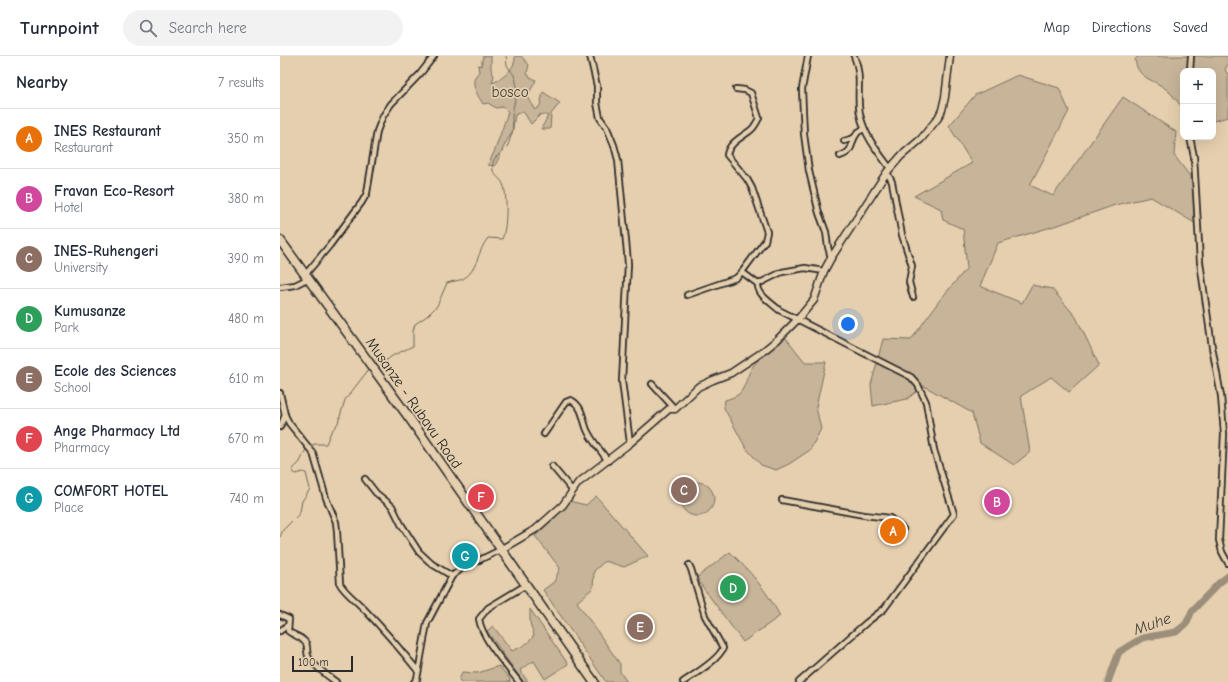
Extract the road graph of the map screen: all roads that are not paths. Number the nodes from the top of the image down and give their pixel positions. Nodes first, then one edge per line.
1 (434, 56) edge
2 (590, 56) edge
3 (808, 56) edge
4 (854, 56) edge
5 (950, 56) edge
6 (1191, 56) edge
7 (1190, 68) edge
8 (736, 89) dead end
9 (864, 129) junction
10 (854, 138) junction
11 (1191, 140) edge
12 (844, 141) dead end
13 (840, 156) dead end
14 (888, 170) junction
15 (280, 240) edge
16 (831, 258) junction
17 (824, 271) junction
18 (742, 272) junction
19 (305, 275) junction
20 (758, 284) junction
21 (280, 287) edge
22 (687, 295) dead end
23 (913, 297) dead end
24 (798, 319) junction
25 (652, 384) dead end
26 (280, 393) edge
27 (675, 409) junction
28 (286, 415) junction
29 (280, 427) edge
30 (544, 434) dead end
31 (630, 443) junction
32 (608, 461) junction
33 (552, 466) dead end
34 (365, 479) dead end
35 (572, 490) junction
36 (782, 500) dead end
37 (904, 529) dead end
38 (500, 550) junction
39 (1228, 563) edge
40 (689, 565) dead end
41 (452, 576) junction
42 (526, 585) junction
43 (280, 615) edge
44 (288, 625) junction
45 (280, 630) edge
46 (418, 671) junction
47 (417, 681) edge
48 (803, 681) edge
49 (336, 682) edge
50 (519, 682) edge
51 (594, 682) edge
52 (683, 682) edge

1 - 19 street
2 - 31 street
3 - 16 street
4 - 9 street
5 - 14 main road
6 - 7 street
8 - 18 street
9 - 10 street
9 - 14 street
10 - 12 street
10 - 13 street
11 - 39 street
14 - 16 main road
14 - 23 street
15 - 19 highway, Musanze - Rubavu Road
16 - 17 main road
17 - 20 street
17 - 24 main road
18 - 20 street
18 - 22 street
19 - 21 street
19 - 38 highway, Musanze - Rubavu Road
20 - 24 street
24 - 27 main road
24 - 48 street
25 - 27 street
26 - 28 street
27 - 31 main road
28 - 29 street
28 - 46 street
30 - 32 street
31 - 32 main road
32 - 35 main road
33 - 35 street
34 - 41 street
35 - 38 main road
36 - 37 street
38 - 41 street
38 - 42 highway, Musanze - Rubavu Road
40 - 52 street
41 - 46 street
42 - 50 street
42 - 51 highway, Musanze - Rubavu Road
43 - 44 street
44 - 45 street
44 - 49 street
46 - 47 street

